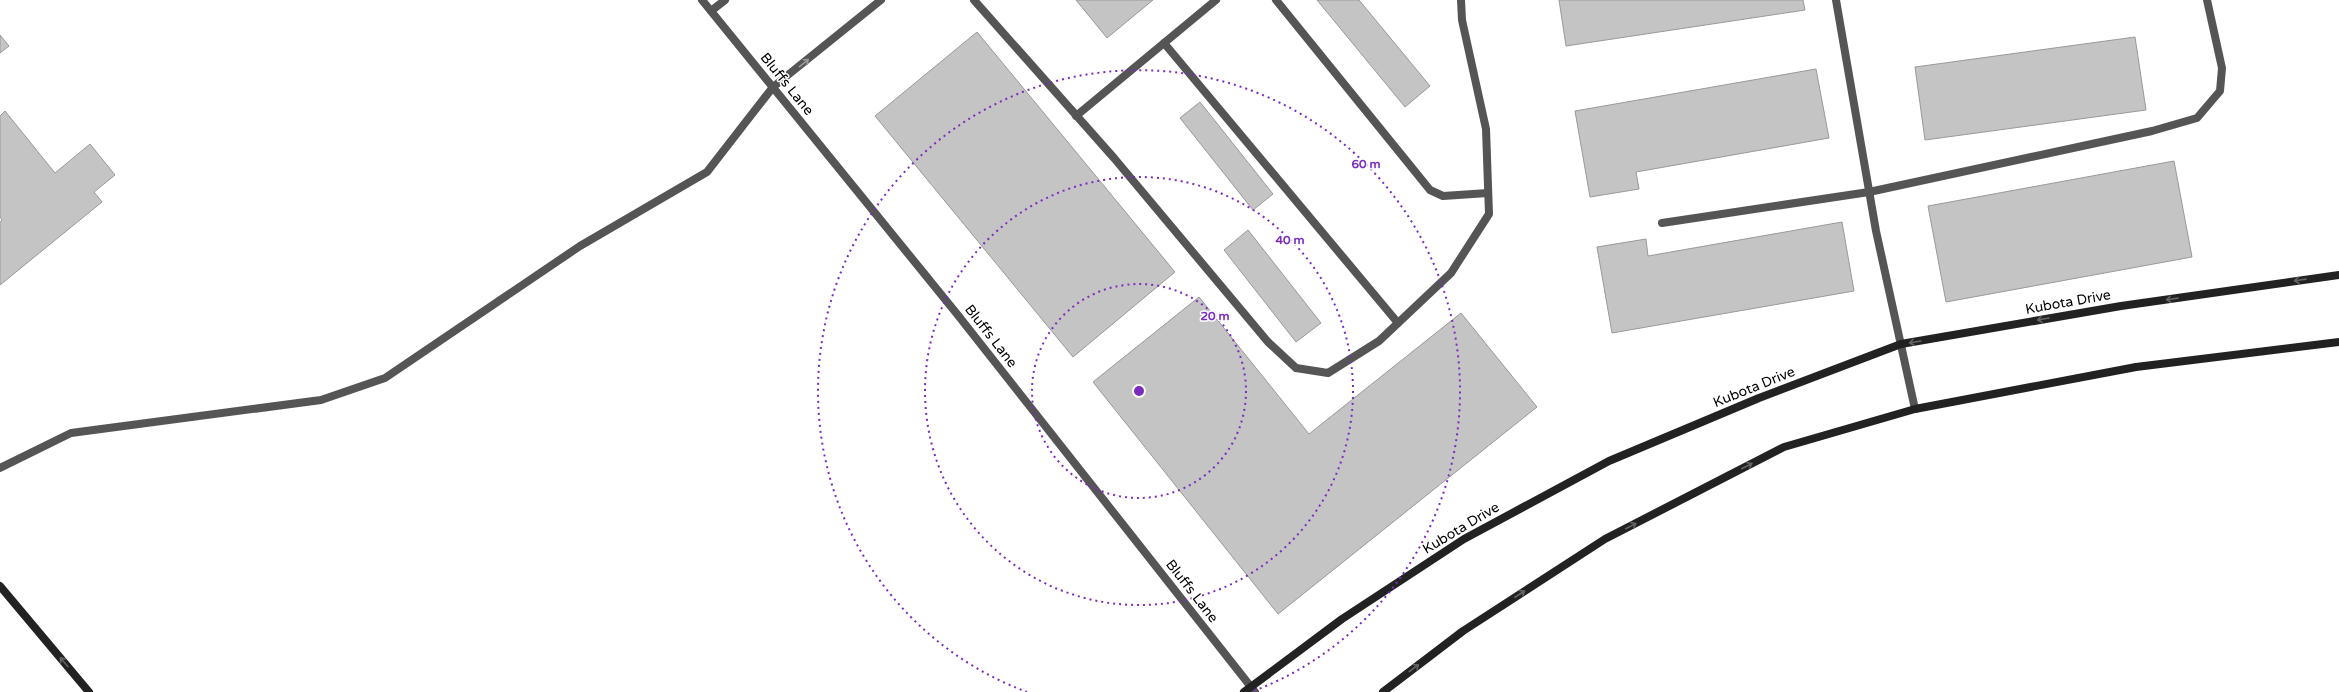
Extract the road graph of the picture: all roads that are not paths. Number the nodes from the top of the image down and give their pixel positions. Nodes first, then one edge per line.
1 (702, 0) edge
2 (725, 0) edge
3 (881, 0) edge
4 (974, 0) edge
5 (1216, 0) edge
6 (1276, 0) edge
7 (1461, 0) edge
8 (1836, 0) edge
9 (2207, 0) edge
10 (711, 11) junction
11 (1164, 43) junction
12 (773, 87) junction
13 (1076, 116) junction
14 (1869, 192) junction
15 (1488, 193) junction
16 (1662, 223) dead end
17 (2339, 275) edge
18 (1398, 323) junction
19 (2339, 342) edge
20 (1901, 344) junction
21 (1915, 409) junction
22 (0, 468) edge
23 (0, 586) edge
24 (1253, 689) edge
25 (89, 692) edge
26 (1244, 692) edge
27 (1383, 692) edge

1 - 10 street, Bluffs Lane
2 - 10 street
12 -> 3 street
4 - 13 street
5 - 11 street
6 - 15 street
7 - 15 street
8 - 14 street
9 - 14 street
10 - 12 street, Bluffs Lane
11 - 13 street
11 - 18 street
12 - 22 street
12 - 24 street, Bluffs Lane
13 - 18 street
14 - 16 street
14 - 20 street
15 - 18 street
17 -> 20 street, Kubota Drive
19 - 21 street
20 - 21 street
20 - 24 street, Kubota Drive
27 -> 21 street
25 -> 23 street
24 - 26 street, Kubota Drive

